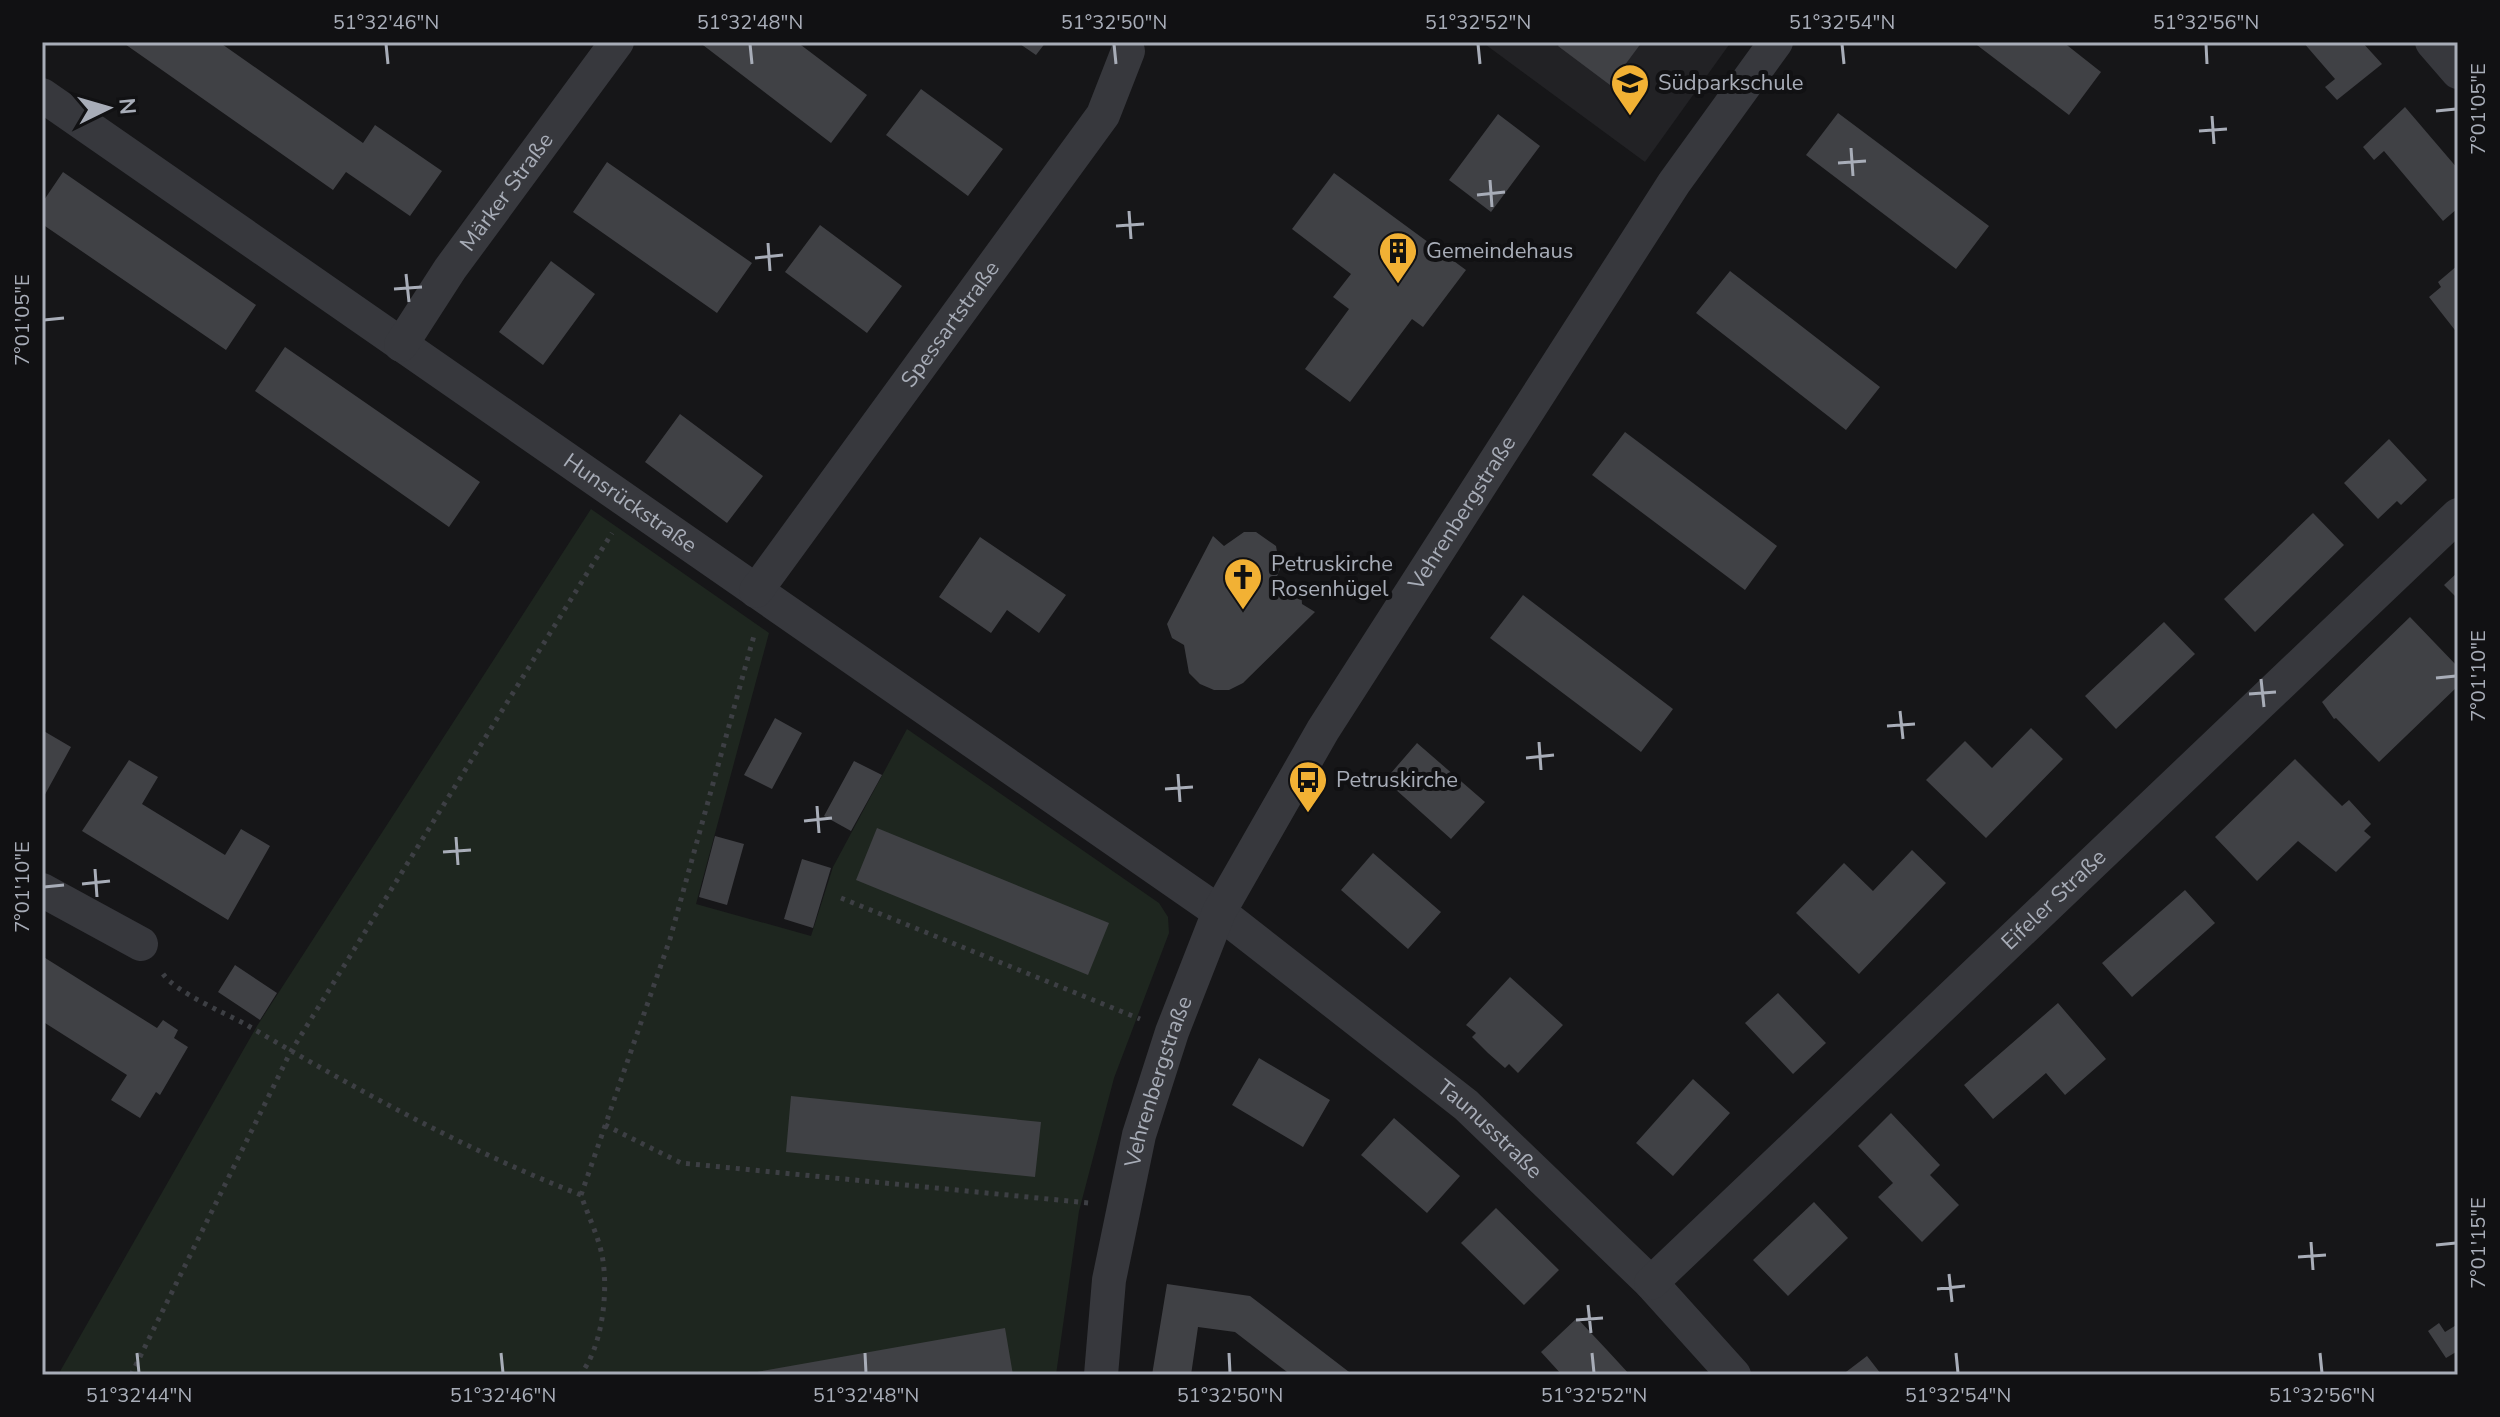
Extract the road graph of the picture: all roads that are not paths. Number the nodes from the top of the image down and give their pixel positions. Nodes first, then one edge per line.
1 (617, 42) edge
2 (1776, 42) edge
3 (2432, 42) edge
4 (1128, 51) dead end
5 (2458, 72) edge
6 (42, 95) edge
7 (401, 345) junction
8 (2458, 515) edge
9 (756, 591) junction
10 (42, 890) edge
11 (1219, 912) junction
12 (141, 944) road end
13 (1651, 1283) junction
14 (1101, 1375) edge
15 (1734, 1375) edge

1 - 7 street, Märker Straße
2 - 11 street, Vehrenbergstraße
3 - 5 street
4 - 9 street, Spessartstraße
6 - 7 street, Hunsrückstraße
7 - 9 street, Hunsrückstraße
8 - 13 street, Eifeler Straße
9 - 11 street, Hunsrückstraße
10 - 12 street
11 - 13 street, Taunusstraße
11 - 14 street, Vehrenbergstraße
13 - 15 street, Taunusstraße

